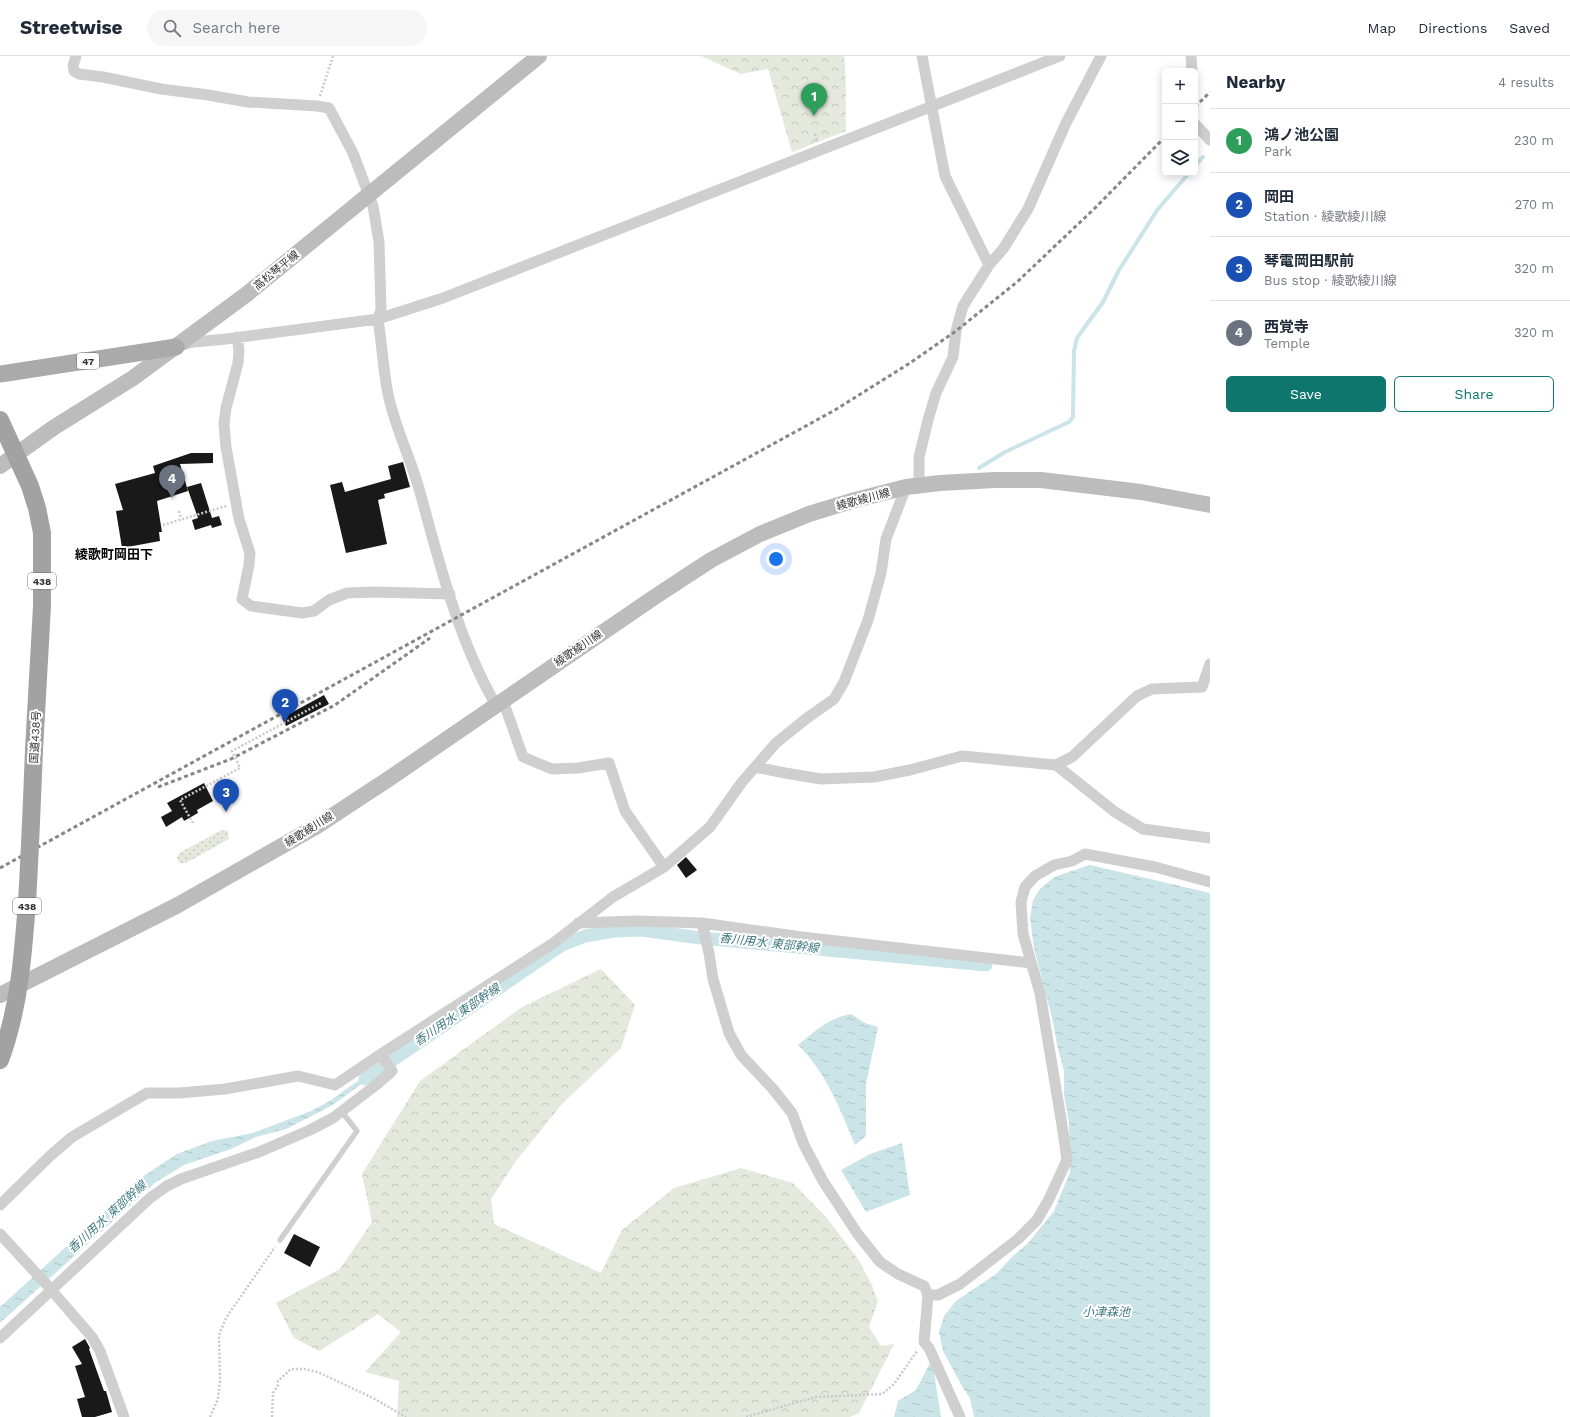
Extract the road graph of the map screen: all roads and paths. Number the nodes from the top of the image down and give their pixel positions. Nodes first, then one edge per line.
1 (76, 56) edge
2 (332, 56) edge
3 (539, 56) edge
4 (922, 56) edge
5 (1060, 56) edge
6 (1101, 56) edge
7 (1191, 56) edge
8 (1192, 68) edge
9 (317, 106) junction
10 (931, 107) junction
11 (1198, 127) edge
12 (1210, 140) edge
13 (368, 195) junction
14 (989, 265) junction
15 (378, 319) junction
16 (237, 338) junction
17 (176, 347) junction
18 (0, 374) edge
19 (0, 420) edge
20 (17, 454) junction
21 (0, 466) edge
22 (913, 486) junction
23 (236, 502) junction
24 (1210, 505) edge
25 (179, 511) dead end
26 (181, 519) junction
27 (163, 525) dead end
28 (450, 594) junction
29 (1210, 664) edge
30 (321, 703) dead end
31 (499, 703) junction
32 (1056, 765) junction
33 (756, 766) junction
34 (193, 823) dead end
35 (1210, 838) edge
36 (664, 867) junction
37 (1210, 882) edge
38 (578, 923) junction
39 (702, 923) junction
40 (1031, 963) junction
41 (0, 995) edge
42 (0, 1060) edge
43 (386, 1060) junction
44 (342, 1112) junction
45 (0, 1205) edge
46 (0, 1234) edge
47 (280, 1240) joint
48 (50, 1288) junction
49 (928, 1295) junction
50 (0, 1338) edge
51 (924, 1342) junction
52 (124, 1417) edge
53 (210, 1417) edge
54 (272, 1417) edge
55 (406, 1417) edge
56 (746, 1417) edge
57 (960, 1417) edge

1 - 9 street
2 - 9 path
3 - 13 main road, 高松琴平線
4 - 10 street
5 - 10 street
6 - 14 street
7 - 8 street
9 - 13 street
10 - 14 street
10 - 15 street
11 - 12 street
13 - 15 street
13 - 17 main road, 高松琴平線
14 - 22 street
15 - 16 street
15 - 28 street
16 - 17 street
16 - 23 street
17 - 18 main road, 47
17 - 20 main road, 高松琴平線
19 - 20 highway, 国道438号 / 438
20 - 21 main road, 高松琴平線
20 - 42 highway, 国道438号 / 438, bridge
22 - 24 main road, 綾歌綾川線
22 - 31 main road, 綾歌綾川線
22 - 33 street
23 - 26 path
23 - 28 street
25 - 26 path
26 - 27 path
28 - 31 street
29 - 32 street
30 - 34 path
31 - 36 street
31 - 41 main road, 綾歌綾川線
32 - 33 street
32 - 35 street
33 - 36 street
36 - 38 street
37 - 40 street
38 - 39 street
38 - 43 street
39 - 40 street
39 - 49 street
40 - 49 street
43 - 44 street
43 - 45 street
44 - 47 lane
44 - 48 street
46 - 48 street
47 - 53 path
48 - 50 street
48 - 52 street
49 - 51 street
51 - 56 path
51 - 57 street
54 - 55 path

